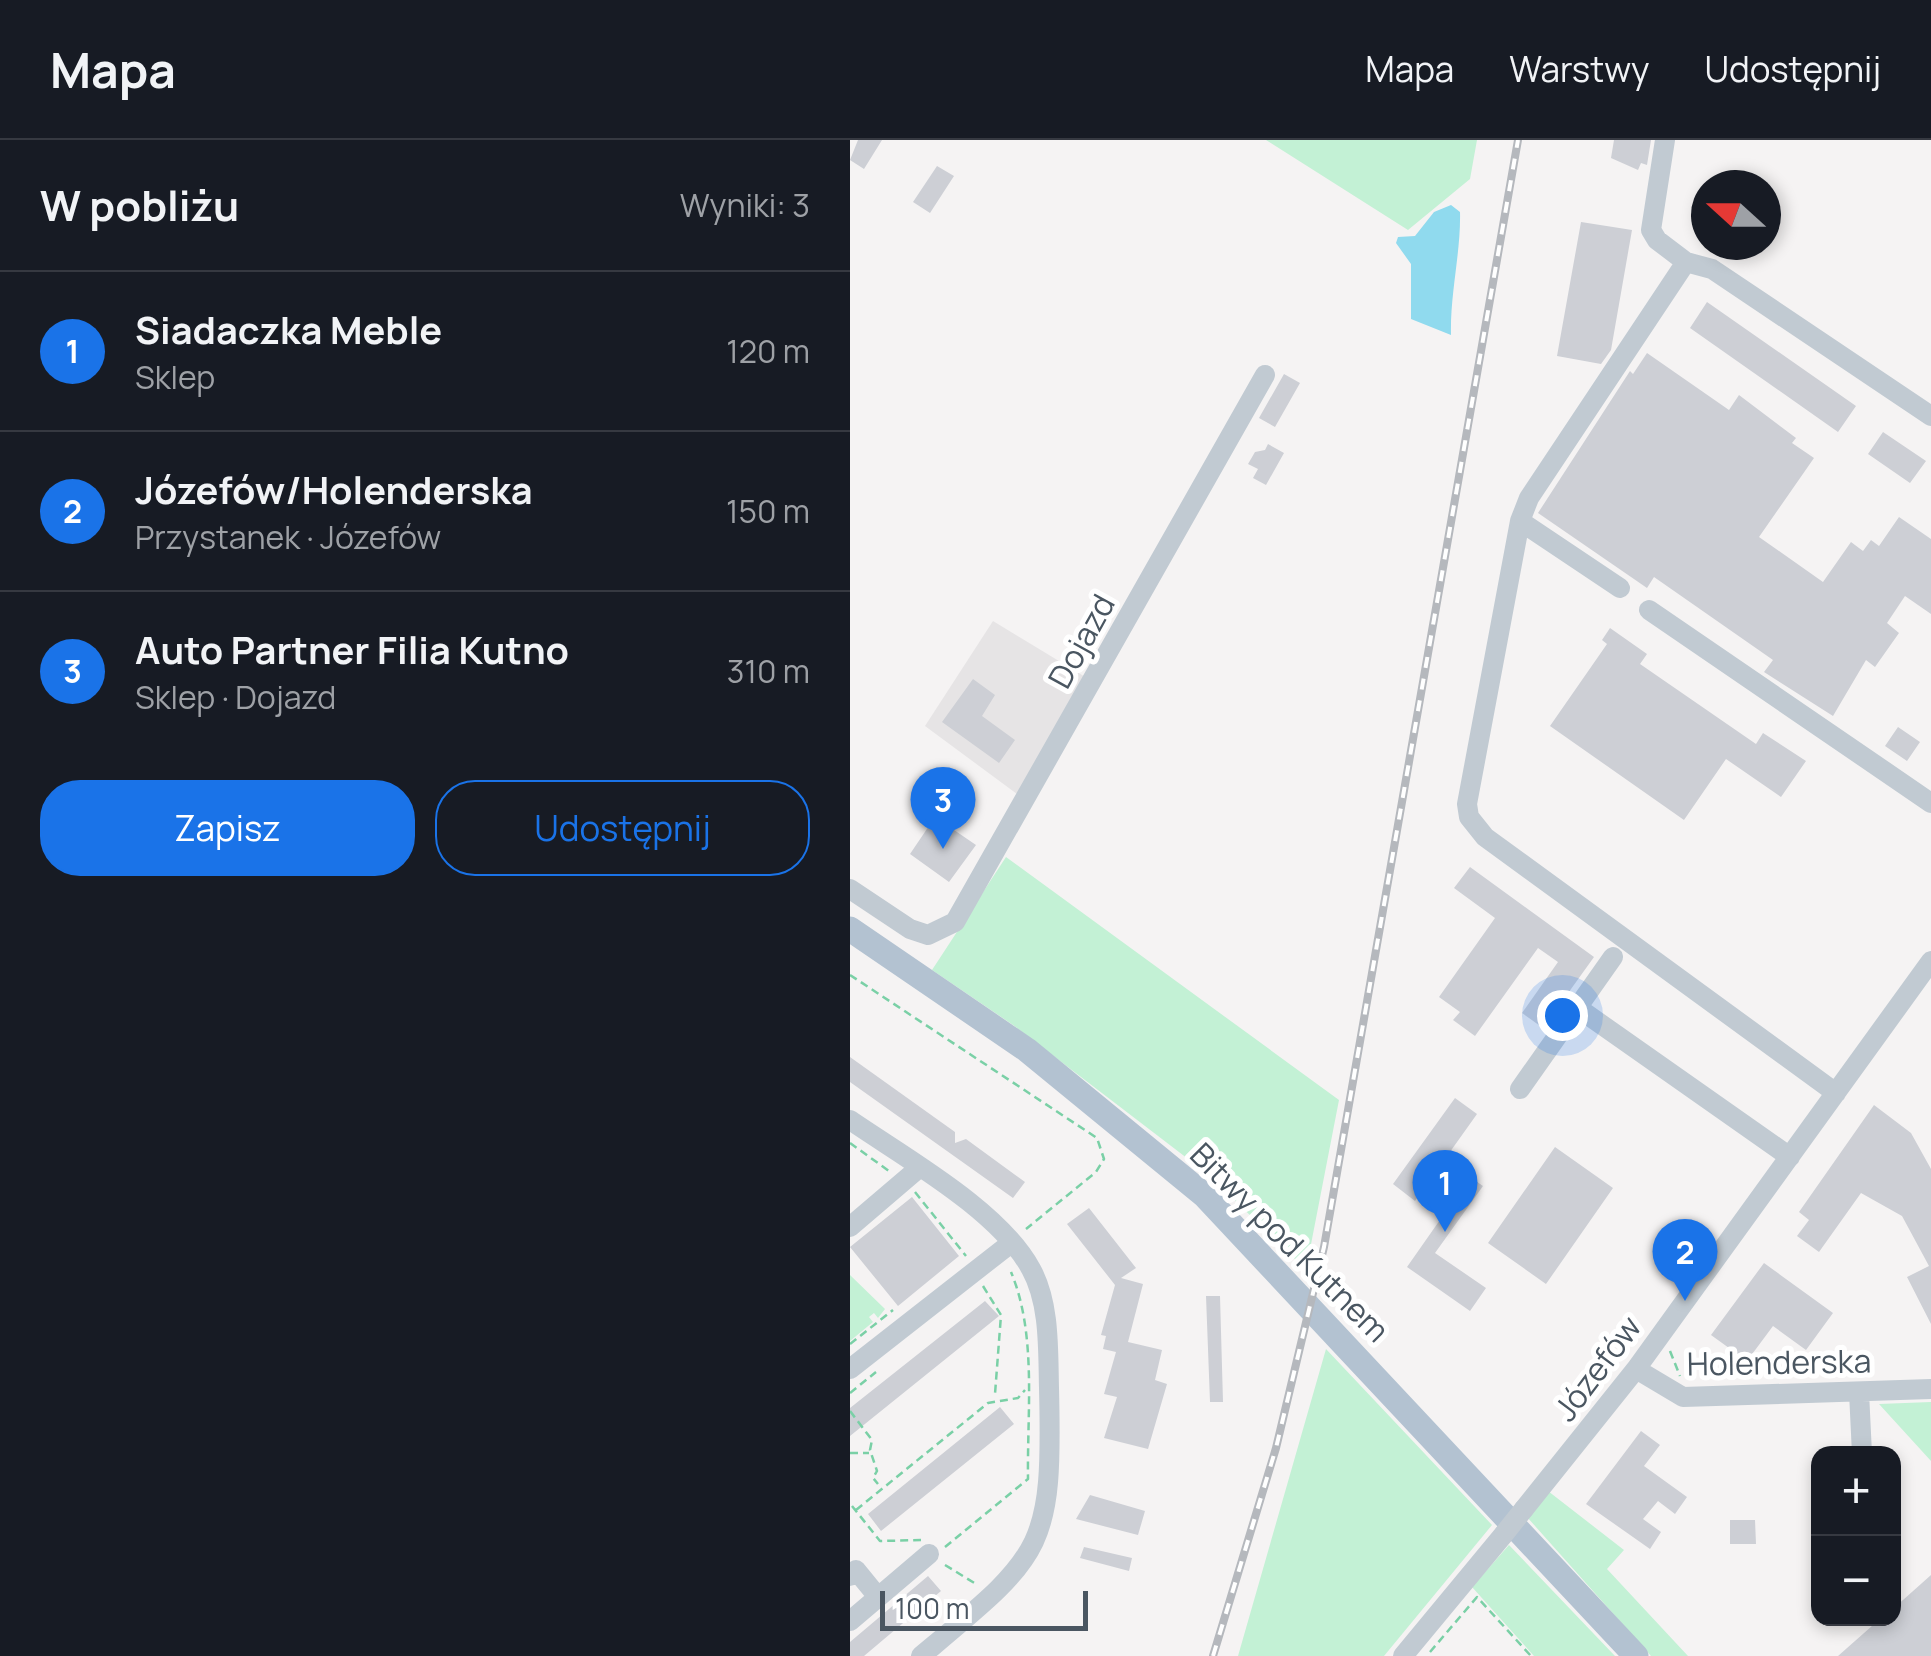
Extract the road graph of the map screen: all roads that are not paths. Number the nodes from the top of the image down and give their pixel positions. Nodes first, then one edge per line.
1 (1665, 140) edge
2 (1686, 262) junction
3 (1264, 375) dead end
4 (1931, 416) edge
5 (1520, 521) junction
6 (1620, 588) dead end
7 (1650, 610) dead end
8 (1931, 804) edge
9 (850, 889) edge
10 (850, 929) edge
11 (1613, 957) dead end
12 (1931, 961) edge
13 (1578, 1008) junction
14 (1520, 1090) dead end
15 (1836, 1092) junction
16 (850, 1120) edge
17 (1790, 1157) junction
18 (911, 1175) junction
19 (850, 1227) edge
20 (1011, 1243) junction
21 (850, 1368) edge
22 (1636, 1369) junction
23 (1931, 1390) edge
24 (1859, 1392) junction
25 (1862, 1446) edge
26 (932, 1555) road end
27 (850, 1576) edge
28 (878, 1597) junction
29 (850, 1622) edge
30 (1408, 1650) edge
31 (921, 1656) edge
32 (1636, 1656) edge

1 - 2 street
2 - 4 street
2 - 5 street
3 - 9 street, Dojazd
5 - 6 street
5 - 15 street
7 - 8 street
10 - 32 main road, Bitwy pod Kutnem
11 - 13 street
12 - 15 street, Józefów
13 - 14 street
13 - 17 street
15 - 17 street, Józefów
16 - 18 street
17 - 22 street, Józefów
18 - 19 street
18 - 20 street
20 - 21 street
20 - 31 street
22 - 24 street, Holenderska
22 - 30 street, Józefów, bridge
23 - 24 street, Holenderska
24 - 25 street
26 - 28 street
27 - 28 street
28 - 29 street

